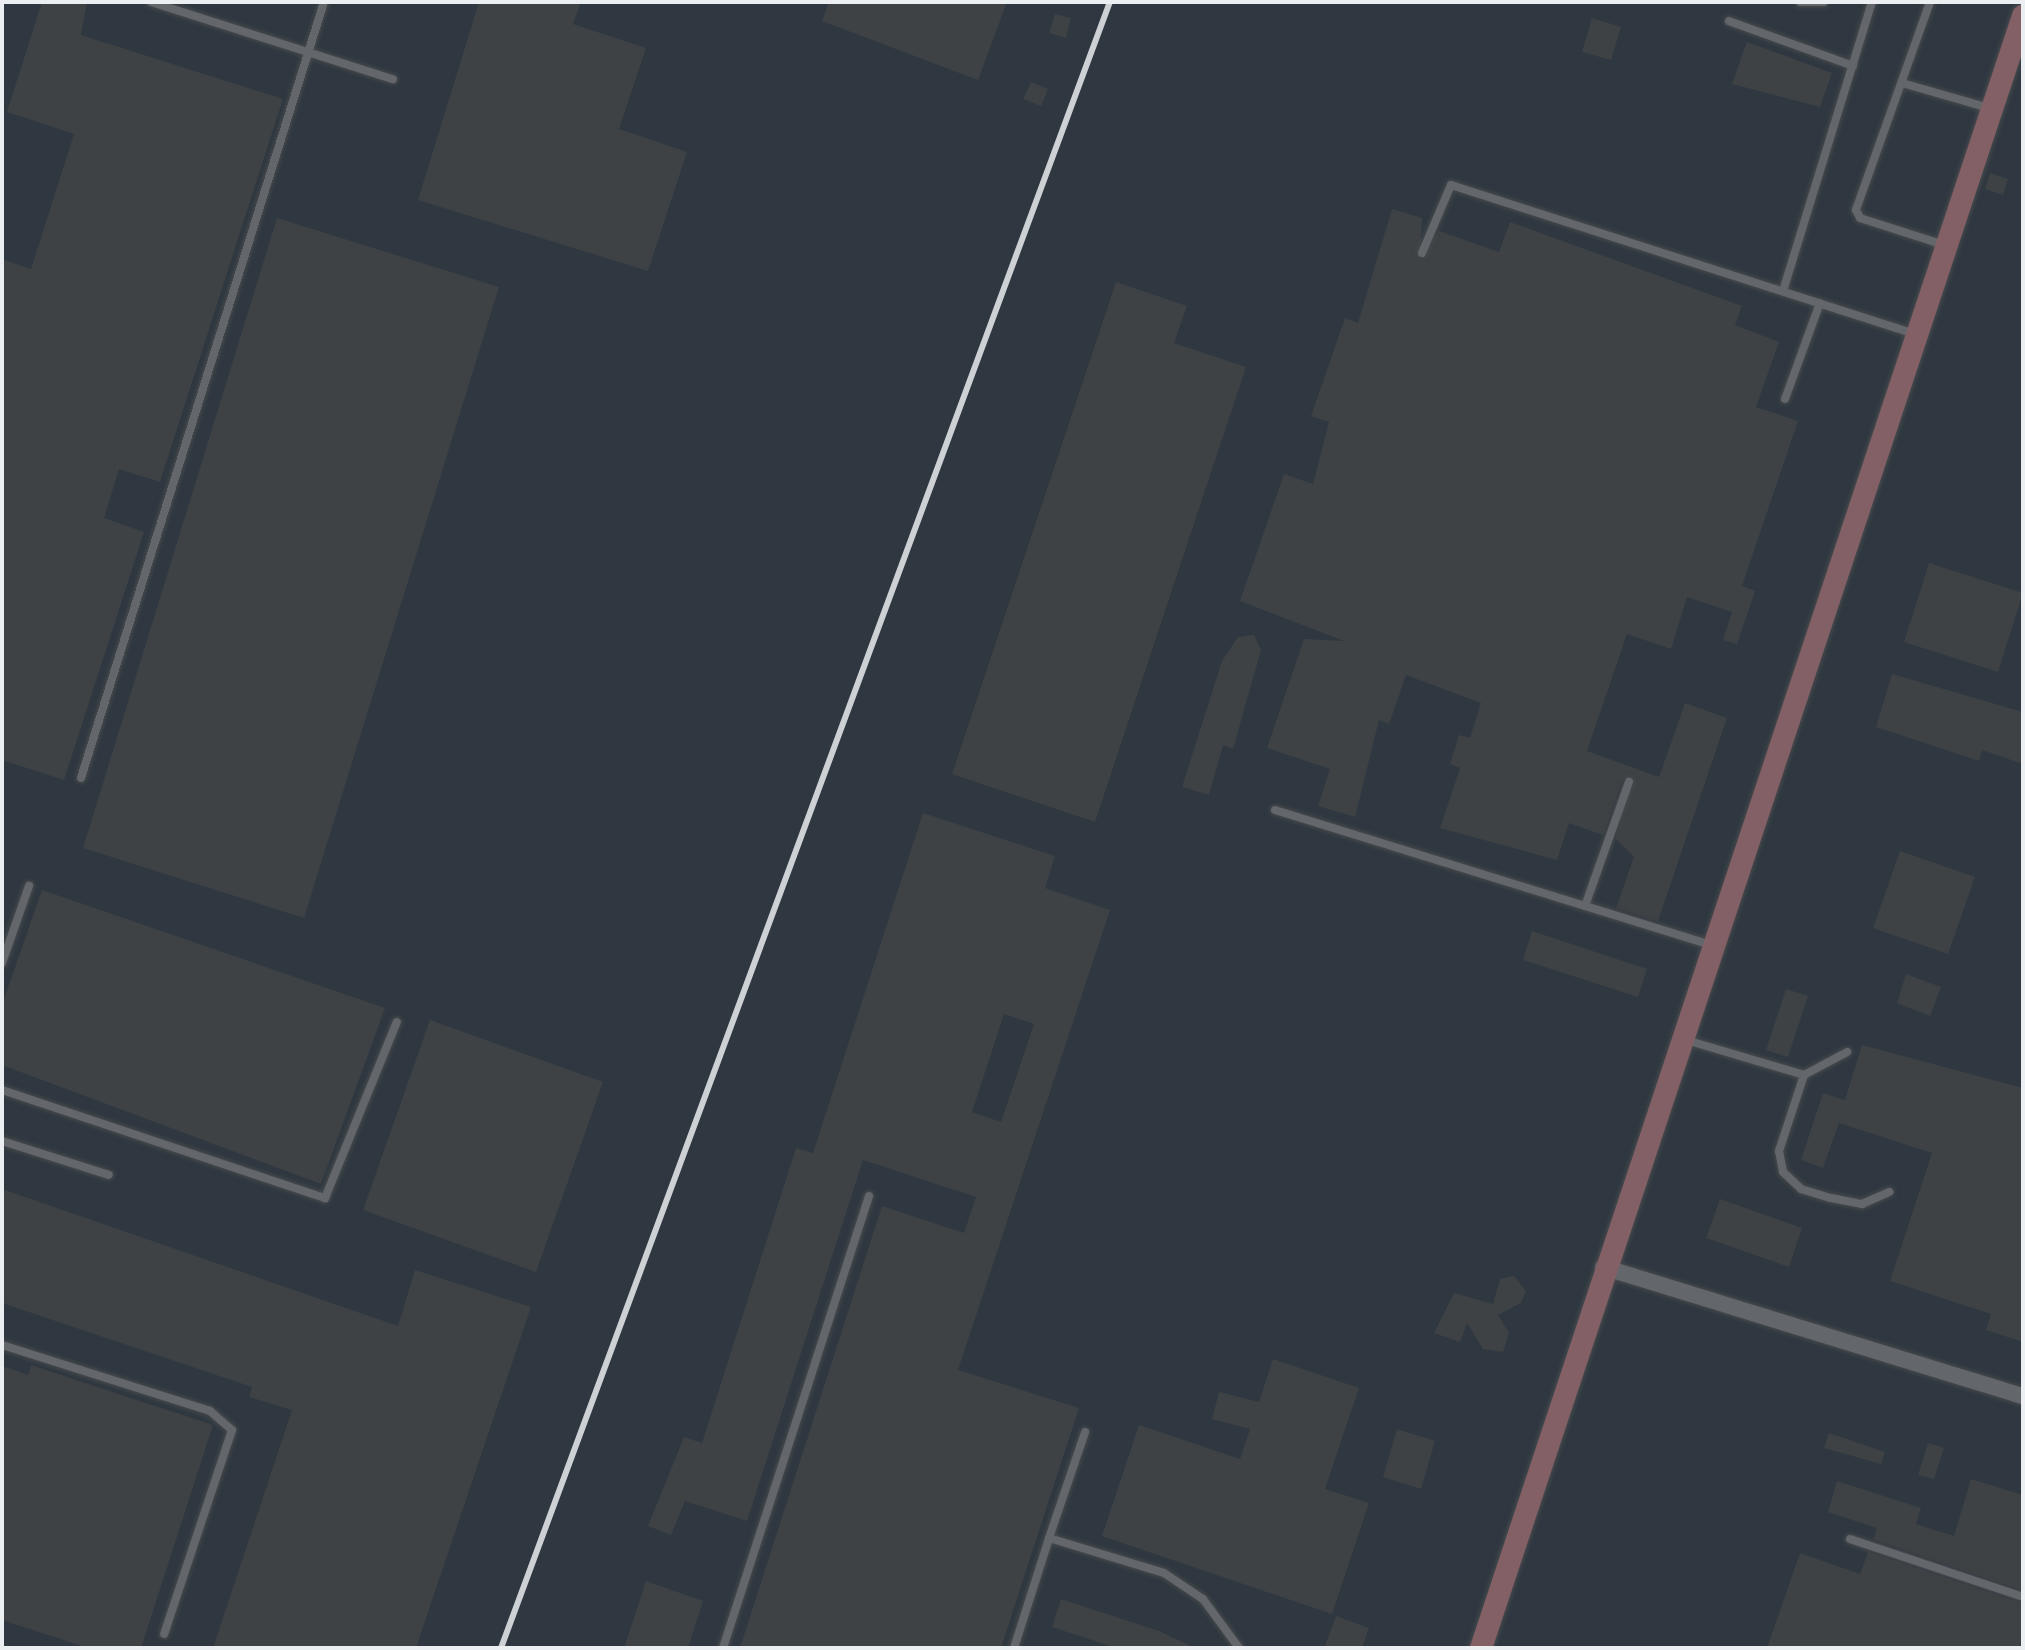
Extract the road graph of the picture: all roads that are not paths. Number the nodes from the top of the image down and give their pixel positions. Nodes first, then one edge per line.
1 (151, 2) edge
2 (324, 2) edge
3 (1800, 2) edge
4 (1824, 2) edge
5 (1872, 2) edge
6 (1930, 2) edge
7 (2023, 16) edge
8 (1729, 21) dead end
9 (311, 50) junction
10 (1853, 66) junction
11 (393, 79) dead end
12 (1902, 83) junction
13 (1991, 108) junction
14 (1944, 245) junction
15 (1422, 253) dead end
16 (1783, 291) junction
17 (1820, 303) junction
18 (1914, 334) junction
19 (1785, 399) dead end
20 (81, 778) dead end
21 (1629, 782) dead end
22 (1275, 810) dead end
23 (29, 886) dead end
24 (1585, 906) junction
25 (1712, 945) junction
26 (2, 963) edge
27 (397, 1022) dead end
28 (1681, 1038) junction
29 (1847, 1052) dead end
30 (1804, 1075) junction
31 (2, 1090) edge
32 (2, 1141) edge
33 (109, 1175) dead end
34 (1889, 1192) dead end
35 (869, 1196) dead end
36 (1603, 1267) junction
37 (2, 1345) edge
38 (2023, 1396) edge
39 (1085, 1432) dead end
40 (1049, 1538) junction
41 (1850, 1539) dead end
42 (2023, 1597) edge
43 (164, 1634) dead end
44 (723, 1648) edge
45 (1014, 1648) edge
46 (1239, 1648) edge
47 (1481, 1648) edge

1 - 9 lane
2 - 9 lane
3 - 4 lane
5 - 10 lane
6 - 12 lane
7 - 13 street
8 - 10 lane
9 - 11 lane
9 - 20 lane
10 - 16 lane
12 - 13 lane
12 - 14 lane
13 - 14 street
14 - 18 street
15 - 16 lane
16 - 17 lane
17 - 18 lane
17 - 19 lane
18 - 25 street
21 - 24 lane
22 - 24 lane
23 - 26 lane
24 - 25 lane
25 - 28 street
27 - 31 lane
28 - 30 lane
28 - 36 street
29 - 30 lane
30 - 34 lane
32 - 33 lane
35 - 44 lane
36 - 38 street
36 - 47 street
37 - 43 lane
39 - 40 lane
40 - 45 lane
40 - 46 lane
41 - 42 lane

